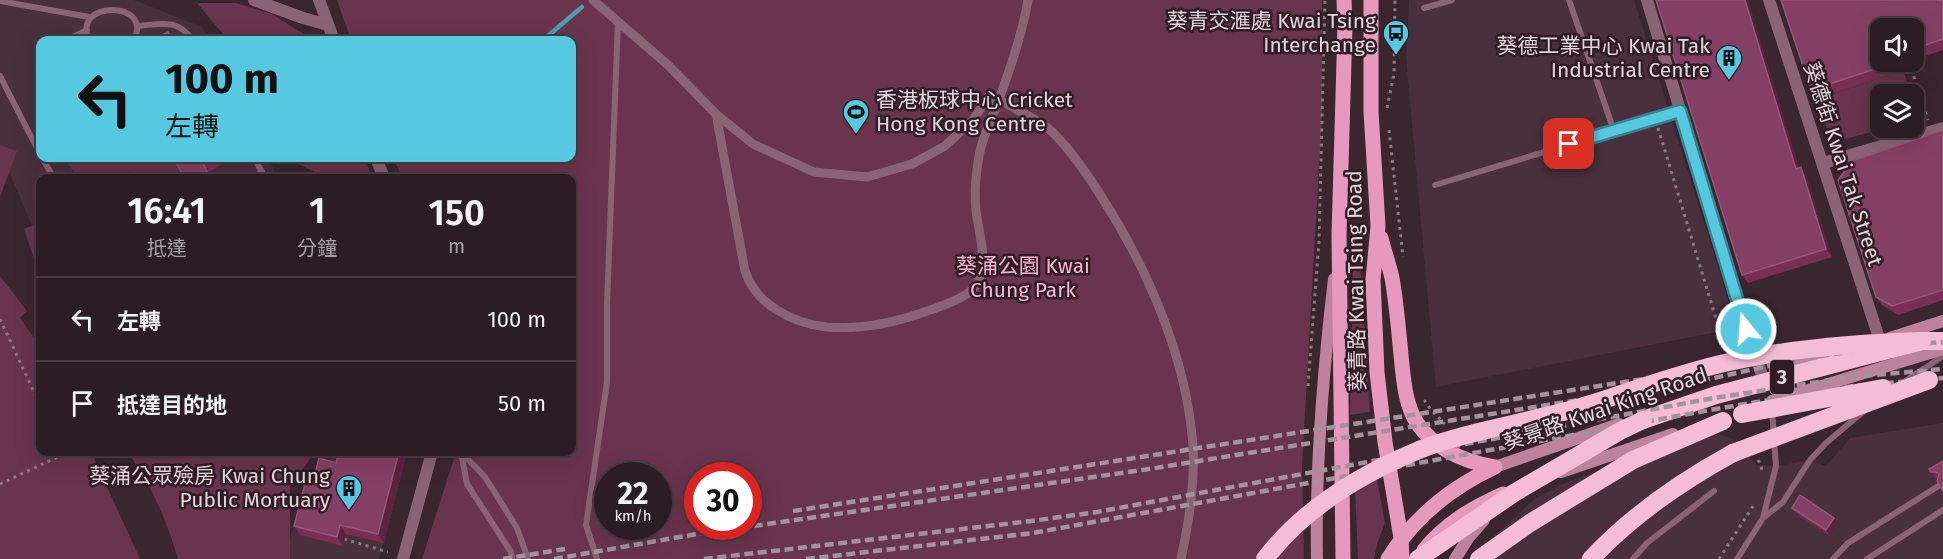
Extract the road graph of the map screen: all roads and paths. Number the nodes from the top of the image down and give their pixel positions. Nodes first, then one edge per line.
1 (254, 0) edge
2 (319, 0) edge
3 (593, 0) edge
4 (1028, 0) edge
5 (1325, 0) edge
6 (1344, 0) edge
7 (1371, 0) edge
8 (1394, 0) edge
9 (1452, 0) edge
10 (1569, 0) edge
11 (1647, 0) edge
12 (1769, 0) edge
13 (0, 1) edge
14 (1424, 8) dead end
15 (89, 17) junction
16 (618, 21) junction
17 (328, 25) junction
18 (137, 26) junction
19 (87, 30) junction
20 (75, 36) edge
21 (88, 36) edge
22 (135, 36) edge
23 (189, 36) edge
24 (332, 36) edge
25 (1912, 72) edge
26 (0, 76) edge
27 (999, 99) junction
28 (1680, 111) junction
29 (1387, 112) dead end
30 (716, 114) junction
31 (1655, 118) junction
32 (1929, 122) dead end
33 (1388, 123) dead end
34 (1943, 128) edge
35 (1614, 131) junction
36 (36, 146) edge
37 (1823, 164) junction
38 (1435, 185) dead end
39 (1378, 226) junction
40 (1340, 235) junction
41 (1404, 262) dead end
42 (0, 319) edge
43 (1943, 321) edge
44 (1880, 341) junction
45 (1922, 341) junction
46 (1943, 341) edge
47 (1943, 349) edge
48 (1725, 354) dead end
49 (1943, 357) edge
50 (1762, 375) junction
51 (1936, 380) edge
52 (1308, 394) dead end
53 (1421, 394) dead end
54 (36, 396) edge
55 (1771, 401) junction
56 (1449, 428) dead end
57 (60, 456) edge
58 (431, 456) edge
59 (462, 456) edge
60 (465, 456) edge
61 (1755, 456) dead end
62 (1495, 467) junction
63 (1762, 474) dead end
64 (1545, 477) junction
65 (0, 484) edge
66 (1940, 485) edge
67 (1714, 491) dead end
68 (1759, 494) dead end
69 (1943, 510) edge
70 (1763, 518) junction
71 (1401, 538) junction
72 (344, 539) edge
73 (388, 552) dead end
74 (1738, 557) edge
75 (403, 559) edge
76 (512, 559) edge
77 (528, 559) edge
78 (597, 559) edge
79 (1181, 559) edge
80 (1265, 559) edge
81 (1317, 559) edge
82 (1343, 559) edge
83 (1388, 559) edge
84 (1402, 559) edge
85 (1418, 559) edge
86 (1455, 559) edge
87 (1479, 559) edge
88 (1591, 559) edge
89 (1633, 559) edge
90 (1719, 559) edge
91 (1748, 559) edge
92 (1833, 559) edge
93 (1867, 559) edge

1 - 17 street
2 - 17 street
3 - 16 street
4 - 27 street
5 - 52 path
6 - 40 main road, 葵青路 Kwai Tsing Road
7 - 39 main road, 葵青路 Kwai Tsing Road
8 - 29 path
9 - 14 lane
10 - 35 lane
11 - 28 street
12 - 37 street, 葵德街 Kwai Tak Street
13 - 15 lane
15 - 18 lane
15 - 19 lane
16 - 30 street
16 - 78 lane
17 - 24 street
18 - 22 lane
18 - 23 lane
19 - 20 lane
19 - 21 lane
25 - 32 path
26 - 36 lane
27 - 30 street
27 - 30 street
27 - 79 street
28 - 31 lane
28 - 50 street
31 - 35 lane
31 - 48 path
33 - 41 path
34 - 37 street
35 - 38 lane
37 - 44 street, 葵德街 Kwai Tak Street
39 - 62 main road
39 - 71 main road, 葵青路 Kwai Tsing Road
40 - 81 main road
40 - 82 main road, 葵青路 Kwai Tsing Road
42 - 54 path
43 - 44 main road, 葵景路 Kwai King Road
44 - 50 main road, 葵景路 Kwai King Road
45 - 46 highway, 3
45 - 80 highway, bridge
45 - 85 highway, 3, bridge
47 - 55 main road
49 - 70 lane
50 - 62 main road, 葵景路 Kwai King Road
51 - 87 highway, 3, bridge
51 - 88 highway, bridge
53 - 56 path
55 - 64 main road
55 - 70 lane
57 - 65 path
58 - 75 street
59 - 76 lane
60 - 77 lane
61 - 63 path
62 - 71 main road
64 - 85 main road
64 - 86 main road
66 - 92 lane
67 - 89 lane
68 - 90 path
69 - 93 lane
70 - 74 lane
71 - 83 main road
71 - 84 main road, 葵青路 Kwai Tsing Road
72 - 73 path
74 - 91 lane

